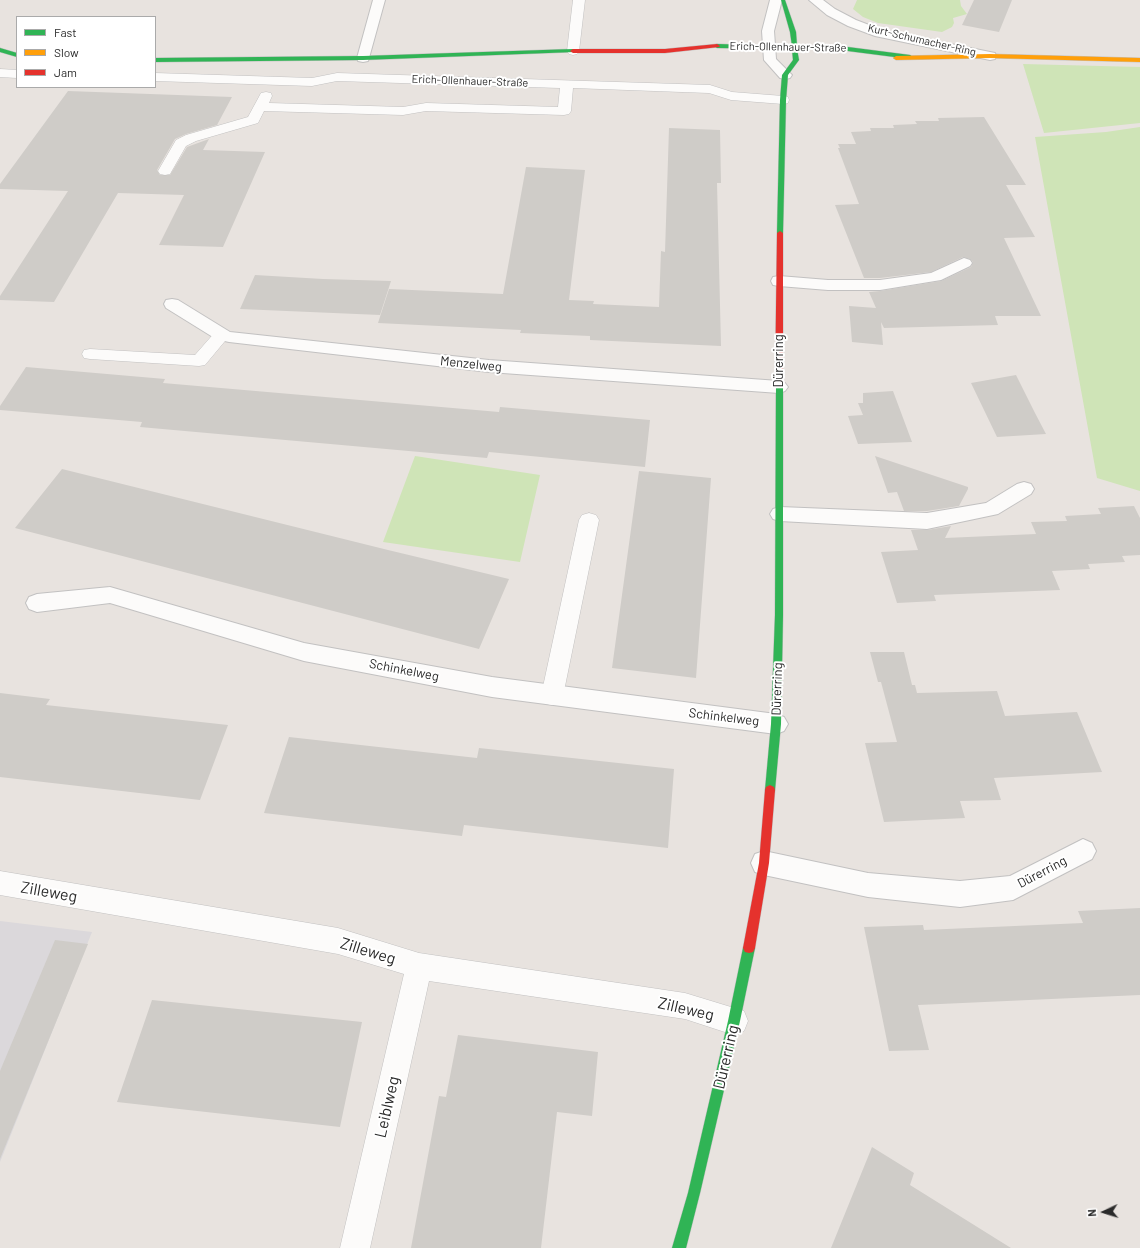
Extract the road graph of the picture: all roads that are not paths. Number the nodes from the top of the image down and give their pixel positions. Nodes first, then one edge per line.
1 (380, 0) edge
2 (579, 0) edge
3 (776, 0) edge
4 (783, 0) edge
5 (815, 0) edge
6 (769, 46) junction
7 (795, 47) junction
8 (16, 49) edge
9 (1, 50) edge
10 (573, 51) junction
11 (665, 51) junction
12 (16, 55) edge
13 (710, 56) dead end
14 (990, 56) junction
15 (910, 57) junction
16 (363, 58) junction
17 (156, 60) edge
18 (766, 60) junction
19 (865, 60) dead end
20 (1140, 60) edge
21 (800, 61) junction
22 (0, 73) edge
23 (16, 74) edge
24 (784, 75) junction
25 (156, 77) edge
26 (271, 81) junction
27 (567, 85) junction
28 (783, 100) junction
29 (260, 107) junction
30 (165, 171) dead end
31 (964, 263) dead end
32 (779, 281) junction
33 (172, 304) dead end
34 (222, 335) junction
35 (90, 354) dead end
36 (779, 387) junction
37 (1024, 489) dead end
38 (780, 514) junction
39 (589, 520) dead end
40 (37, 603) dead end
41 (552, 696) junction
42 (776, 724) junction
43 (1083, 851) dead end
44 (764, 863) junction
45 (0, 883) edge
46 (419, 966) junction
47 (734, 1021) junction
48 (355, 1248) edge
49 (679, 1248) edge

1 - 16 street
2 - 10 lane
3 - 6 street
4 - 7 street
5 - 14 street, Kurt-Schumacher-Ring
6 - 7 street, Erich-Ollenhauer-Straße
6 - 11 street, Erich-Ollenhauer-Straße
6 - 18 street
7 - 15 street, Erich-Ollenhauer-Straße
7 - 21 street
8 - 9 street
9 - 12 street
10 - 11 street, Erich-Ollenhauer-Straße
10 - 16 street, Erich-Ollenhauer-Straße
11 - 13 street, Erich-Ollenhauer-Straße
14 - 15 street, Erich-Ollenhauer-Straße
14 - 20 street, Erich-Ollenhauer-Straße
15 - 19 street, Erich-Ollenhauer-Straße
16 - 17 street, Erich-Ollenhauer-Straße
18 - 21 street, Erich-Ollenhauer-Straße
18 - 24 street
21 - 24 street
22 - 23 lane
24 - 28 street, Dürerring
25 - 26 lane, Erich-Ollenhauer-Straße
26 - 27 lane, Erich-Ollenhauer-Straße
26 - 29 lane
27 - 28 lane, Erich-Ollenhauer-Straße
27 - 29 lane
28 - 32 street, Dürerring
29 - 30 lane
31 - 32 street
32 - 36 street, Dürerring
33 - 34 street, Menzelweg
34 - 35 lane
34 - 36 street, Menzelweg
36 - 38 street, Dürerring
37 - 38 street
38 - 42 street, Dürerring
39 - 41 lane
40 - 41 street, Schinkelweg
41 - 42 street, Schinkelweg
42 - 44 street, Dürerring
43 - 44 street, Dürerring
44 - 47 street, Dürerring
45 - 46 lane, Zilleweg
46 - 47 lane, Zilleweg
46 - 48 lane, Leiblweg
47 - 49 street, Dürerring

